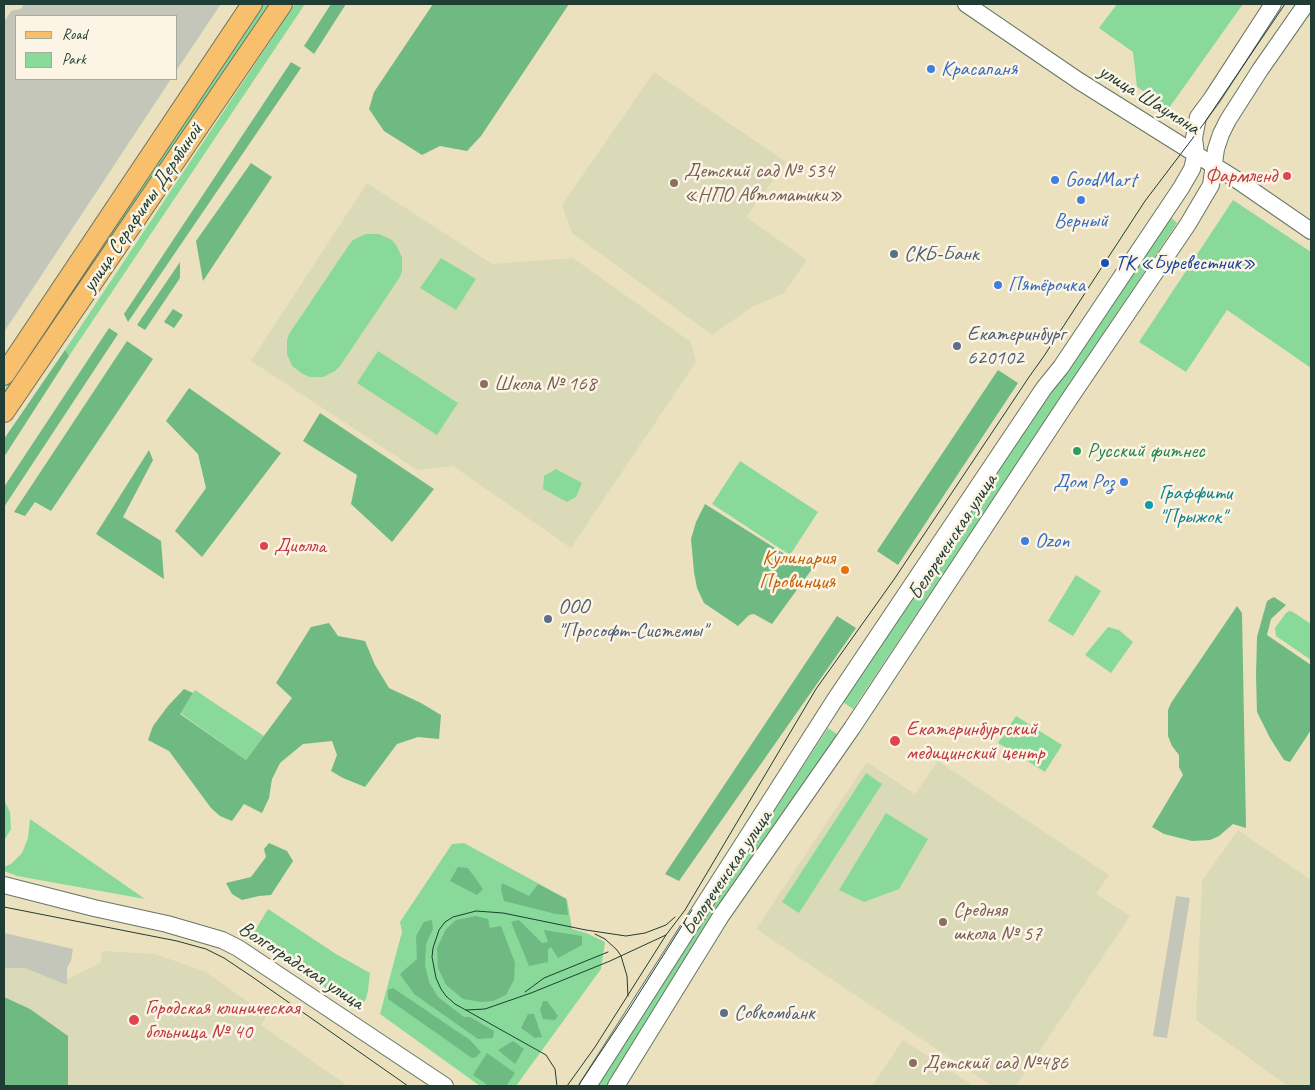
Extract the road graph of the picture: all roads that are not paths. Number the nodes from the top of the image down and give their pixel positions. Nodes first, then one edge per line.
1 (252, 4) edge
2 (282, 4) edge
3 (966, 4) edge
4 (1273, 4) edge
5 (1306, 4) edge
6 (1196, 154) junction
7 (1214, 166) junction
8 (1311, 230) edge
9 (4, 374) edge
10 (4, 412) edge
11 (4, 885) edge
12 (445, 1086) edge
13 (588, 1086) edge
14 (616, 1086) edge

1 - 9 main road, улица Серафимы Дерябиной
2 - 10 main road, улица Серафимы Дерябиной
3 - 6 street, улица Шаумяна
4 - 6 street
5 - 7 street, Белореченская улица
6 - 7 street, улица Шаумяна
6 - 13 street, Белореченская улица
7 - 8 street, улица Шаумяна
7 - 14 street, Белореченская улица
11 - 12 street, Волгоградская улица

